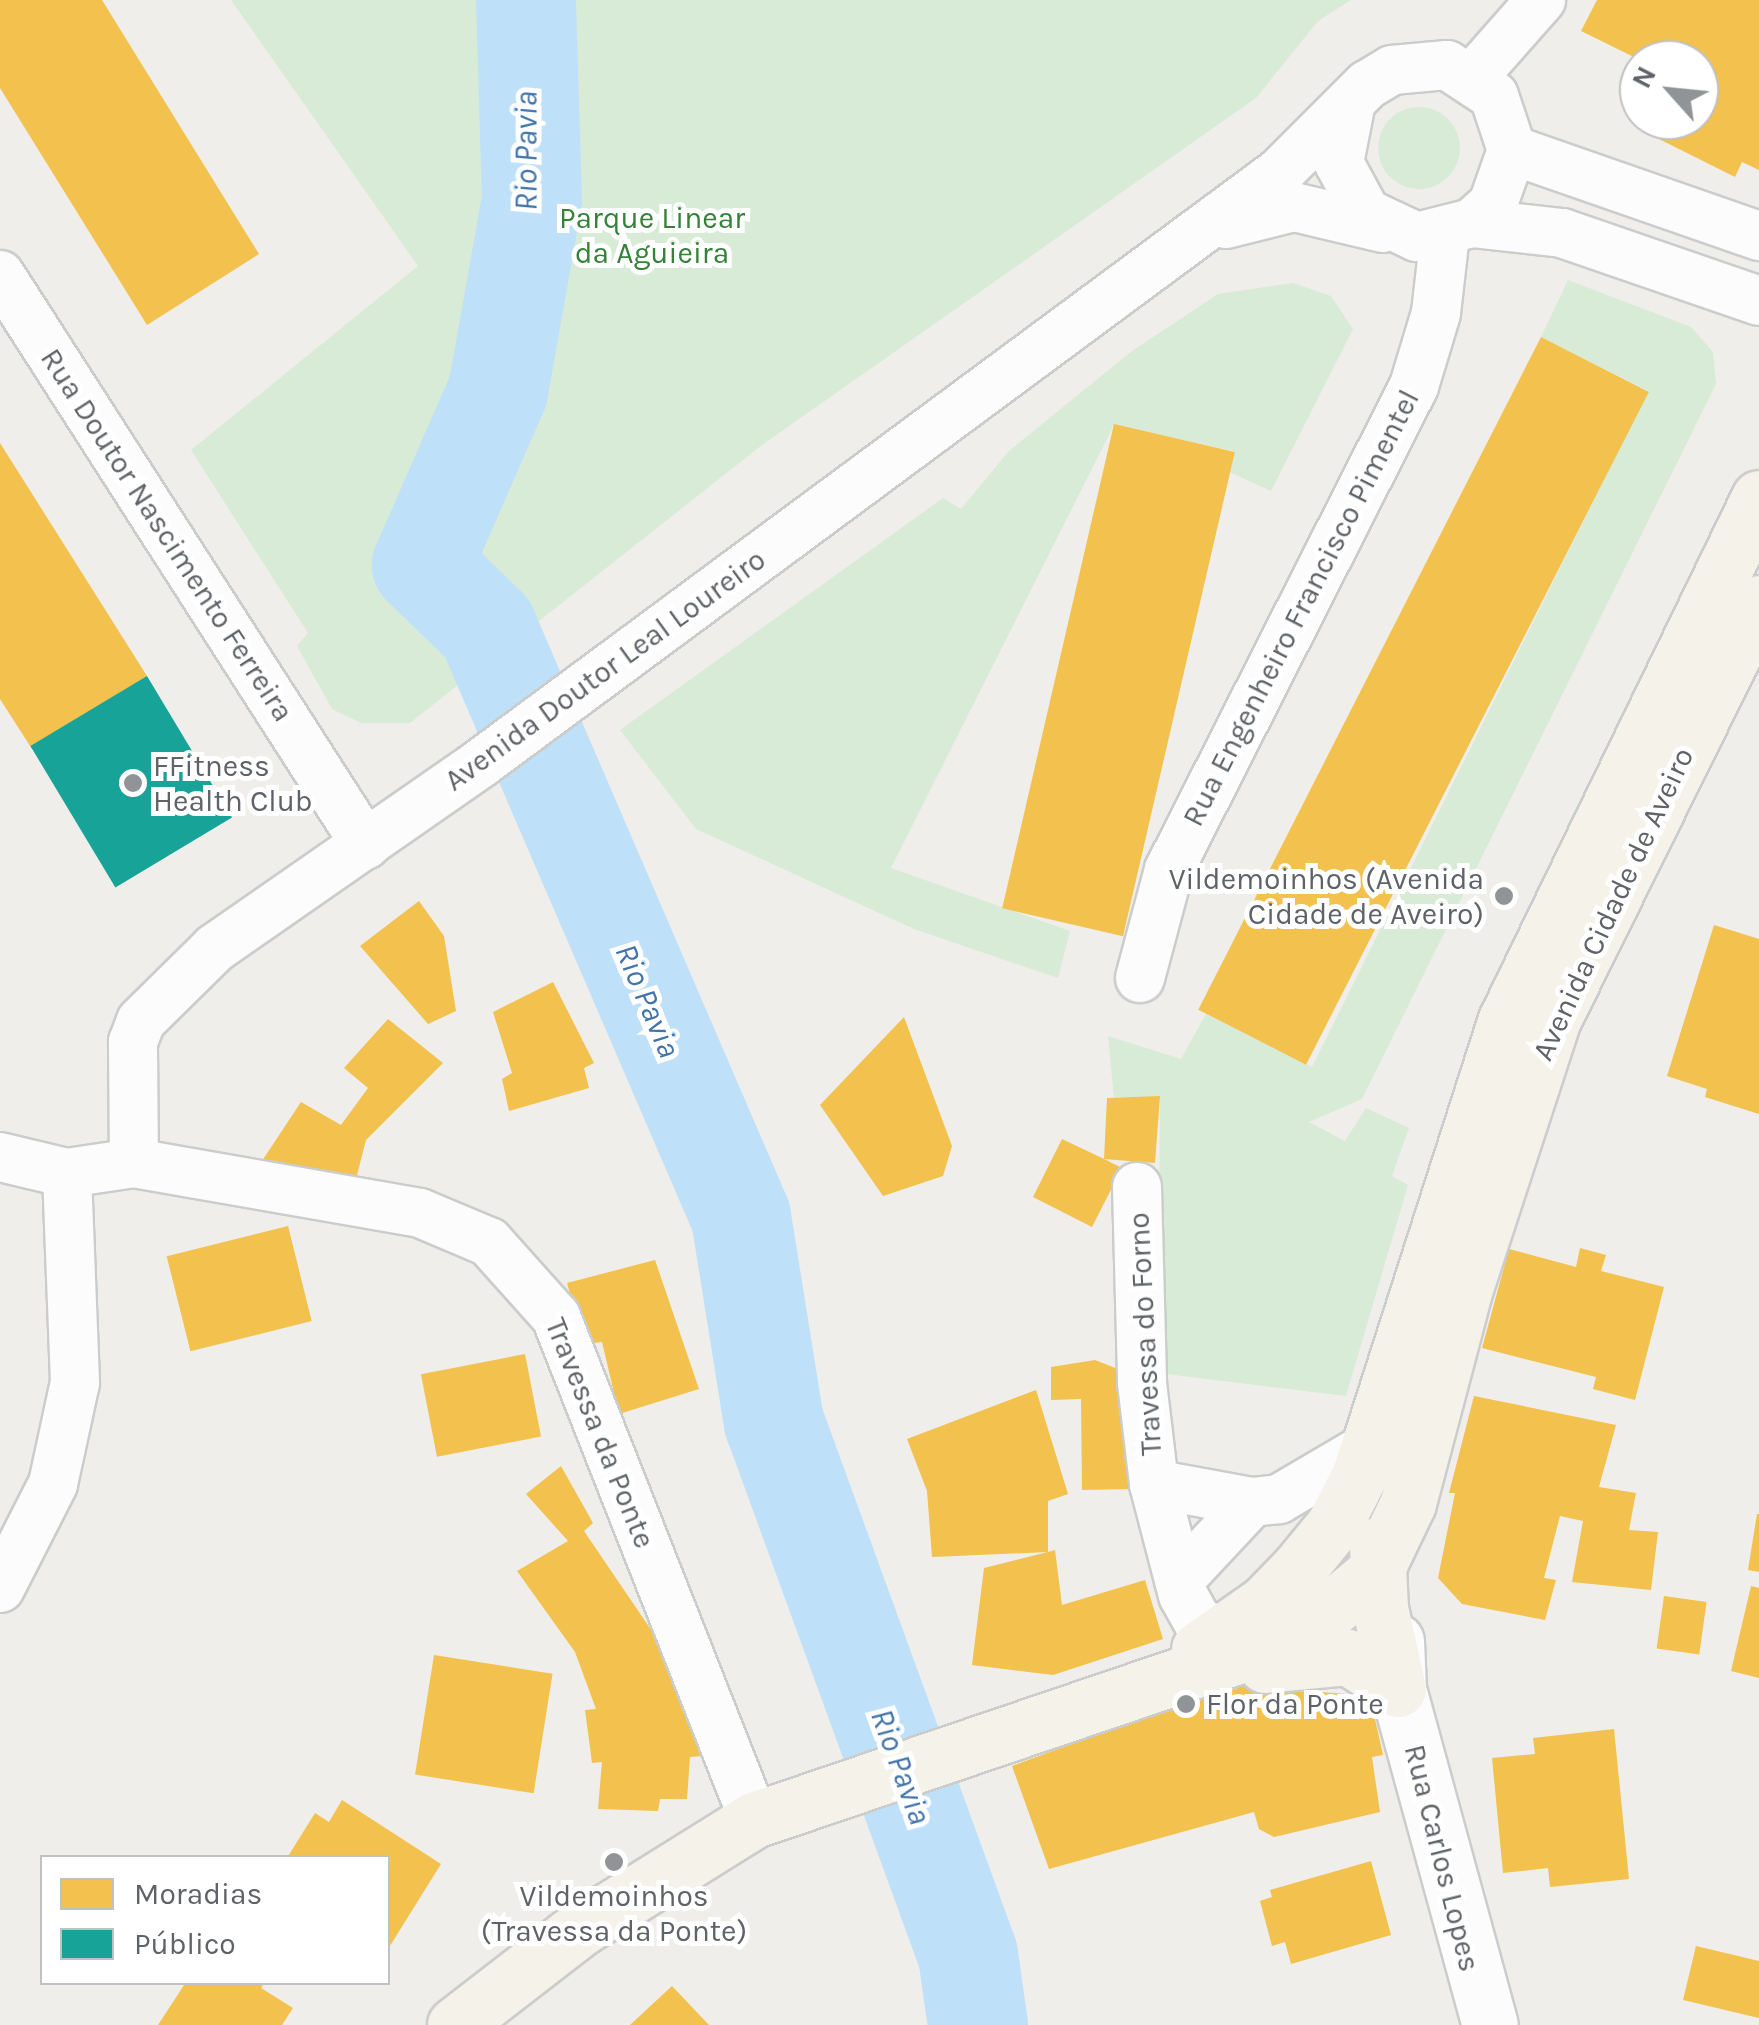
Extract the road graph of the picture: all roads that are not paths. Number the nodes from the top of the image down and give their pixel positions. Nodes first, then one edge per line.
1 (1541, 0) edge
2 (1474, 77) junction
3 (1350, 107) junction
4 (1512, 150) junction
5 (1459, 229) junction
6 (1390, 230) junction
7 (1759, 236) edge
8 (1190, 239) junction
9 (0, 276) edge
10 (1749, 299) edge
11 (1759, 498) edge
12 (1759, 602) edge
13 (366, 845) junction
14 (1140, 978) dead end
15 (0, 1157) edge
16 (134, 1164) junction
17 (68, 1172) junction
18 (1137, 1187) dead end
19 (1398, 1375) junction
20 (1371, 1445) junction
21 (1154, 1484) junction
22 (1252, 1502) junction
23 (1408, 1503) junction
24 (1376, 1572) junction
25 (1179, 1580) junction
26 (0, 1588) edge
27 (1227, 1631) junction
28 (1398, 1689) junction
29 (1112, 1703) junction
30 (773, 1814) junction
31 (455, 2025) edge
32 (1490, 2025) edge

1 - 2 street
2 - 3 street, Avenida Doutor Leal Loureiro
2 - 4 street
3 - 6 street
3 - 8 street, Avenida Doutor Leal Loureiro
4 - 5 street
4 - 7 street
5 - 6 street, Avenida Doutor Leal Loureiro
5 - 10 street, Avenida Doutor Leal Loureiro
5 - 14 street, Rua Engenheiro Francisco Pimentel
6 - 8 street, Avenida Doutor Leal Loureiro
8 - 13 street, Avenida Doutor Leal Loureiro
9 - 13 street, Rua Doutor Nascimento Ferreira
11 - 19 main road, Avenida Cidade de Aveiro
12 - 23 main road, Avenida Cidade de Aveiro
13 - 16 street, Avenida Doutor Leal Loureiro
15 - 17 street, Travessa da Ponte
16 - 17 street, Travessa da Ponte
16 - 30 street, Travessa da Ponte
17 - 26 street
18 - 21 street, Travessa do Forno
19 - 20 main road, Avenida Cidade de Aveiro
19 - 24 main road, Avenida Cidade de Aveiro
20 - 22 street
20 - 27 main road, Avenida Cidade de Aveiro
21 - 22 street
21 - 25 street, Travessa do Forno
22 - 25 street
23 - 24 main road, Avenida Cidade de Aveiro
23 - 28 street, Avenida Cidade de Aveiro
24 - 28 main road, Avenida Cidade de Aveiro
24 - 29 main road, Avenida Cidade de Aveiro
25 - 27 street, Travessa do Forno
27 - 29 main road, Avenida Cidade de Aveiro
28 - 29 main road
28 - 32 street, Rua Carlos Lopes
29 - 30 main road
30 - 31 main road

